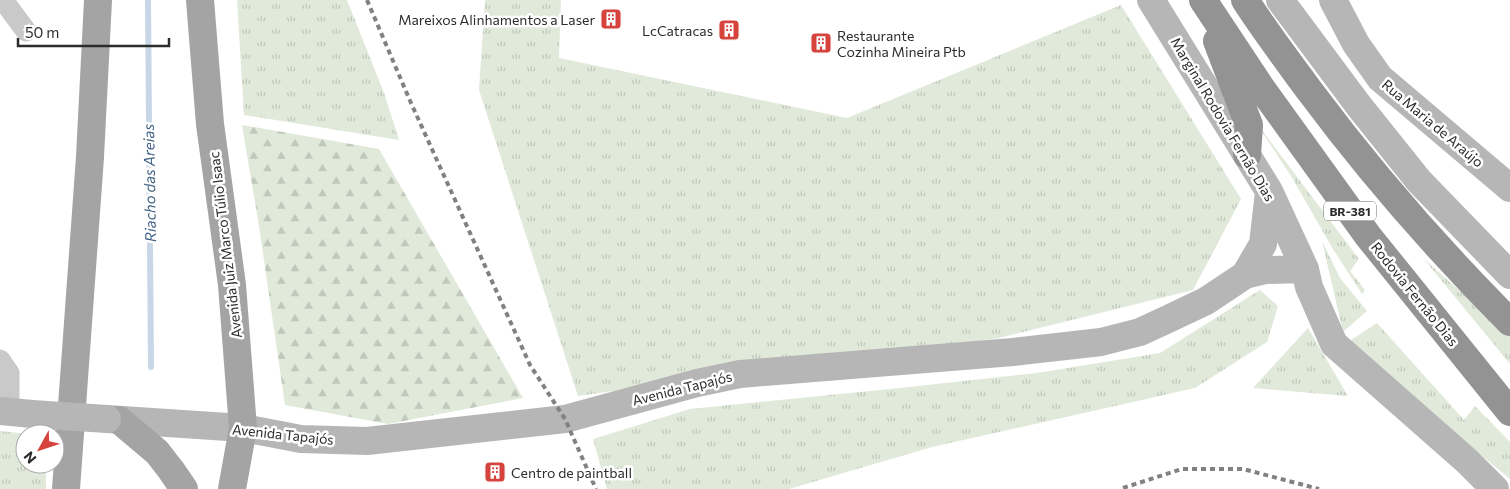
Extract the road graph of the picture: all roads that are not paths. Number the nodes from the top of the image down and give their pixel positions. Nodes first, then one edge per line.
1 (3, 0) edge
2 (98, 0) edge
3 (200, 0) edge
4 (1151, 0) edge
5 (1202, 0) edge
6 (1245, 0) edge
7 (1280, 0) edge
8 (1333, 0) edge
9 (26, 32) dead end
10 (1247, 155) junction
11 (1510, 188) edge
12 (1269, 191) junction
13 (1305, 270) junction
14 (1245, 275) junction
15 (1510, 275) edge
16 (1510, 322) edge
17 (0, 360) edge
18 (1510, 412) edge
19 (13, 413) edge
20 (113, 420) junction
21 (243, 428) junction
22 (66, 489) edge
23 (184, 489) edge
24 (232, 489) edge
25 (1495, 489) edge

1 - 9 street
2 - 22 main road
3 - 21 main road, Avenida Juiz Marco Túlio Isaac
4 - 10 main road, Marginal Rodovia Fernão Dias
5 - 10 highway, BR-381
5 - 18 highway, Rodovia Fernão Dias / BR-381
6 - 16 highway, BR-381
7 - 15 main road
8 - 11 main road, Rua Maria de Araújo
10 - 12 main road, Marginal Rodovia Fernão Dias
12 - 13 main road, Marginal Rodovia Fernão Dias
12 - 14 main road, Avenida Tapajós
13 - 14 main road, Avenida Tapajós
13 - 25 main road, Marginal Rodovia Fernão Dias
14 - 21 main road, Avenida Tapajós
17 - 19 street
19 - 20 main road, Avenida Tapajós, bridge
20 - 21 main road, Avenida Tapajós
20 - 23 main road
21 - 24 main road, Avenida Juiz Marco Túlio Isaac

